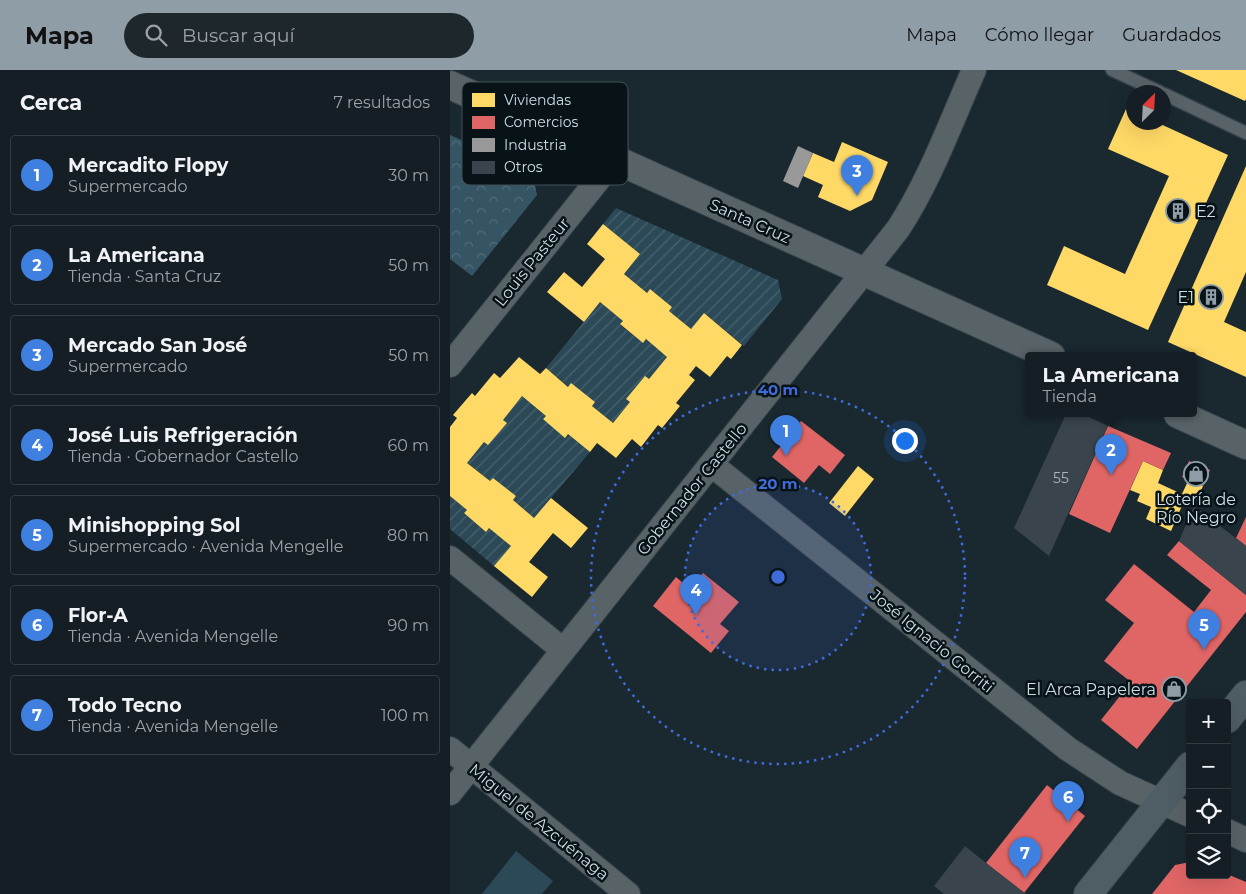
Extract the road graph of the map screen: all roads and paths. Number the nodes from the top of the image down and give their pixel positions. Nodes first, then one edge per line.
1 (974, 70) edge
2 (1112, 70) edge
3 (450, 85) edge
4 (1145, 85) edge
5 (462, 90) edge
6 (1171, 97) edge
7 (1246, 133) edge
8 (628, 166) edge
9 (594, 185) edge
10 (865, 272) junction
11 (1042, 352) edge
12 (450, 365) edge
13 (1185, 417) edge
14 (1246, 444) edge
15 (712, 465) junction
16 (450, 558) edge
17 (563, 650) junction
18 (1246, 695) edge
19 (1231, 714) edge
20 (450, 749) edge
21 (471, 766) junction
22 (1186, 771) edge
23 (450, 793) edge
24 (1161, 802) junction
25 (1186, 813) edge
26 (1231, 833) edge
27 (1246, 840) edge
28 (628, 894) edge
29 (1088, 894) edge

1 - 10 street, Gobernador Castello
2 - 4 lane
3 - 5 main road, Santa Cruz
6 - 7 lane
8 - 10 main road, Santa Cruz
9 - 12 street, Louis Pasteur
10 - 11 main road, Santa Cruz
10 - 15 street, Gobernador Castello
13 - 14 main road
15 - 17 street, Gobernador Castello
15 - 24 street, José Ignacio Gorriti
16 - 17 street
17 - 21 street, Gobernador Castello
18 - 19 main road
20 - 21 street, Miguel de Azcuénaga
21 - 23 street, Gobernador Castello
21 - 28 street, Miguel de Azcuénaga
22 - 24 main road
24 - 25 street, José Ignacio Gorriti
24 - 29 main road
26 - 27 street

